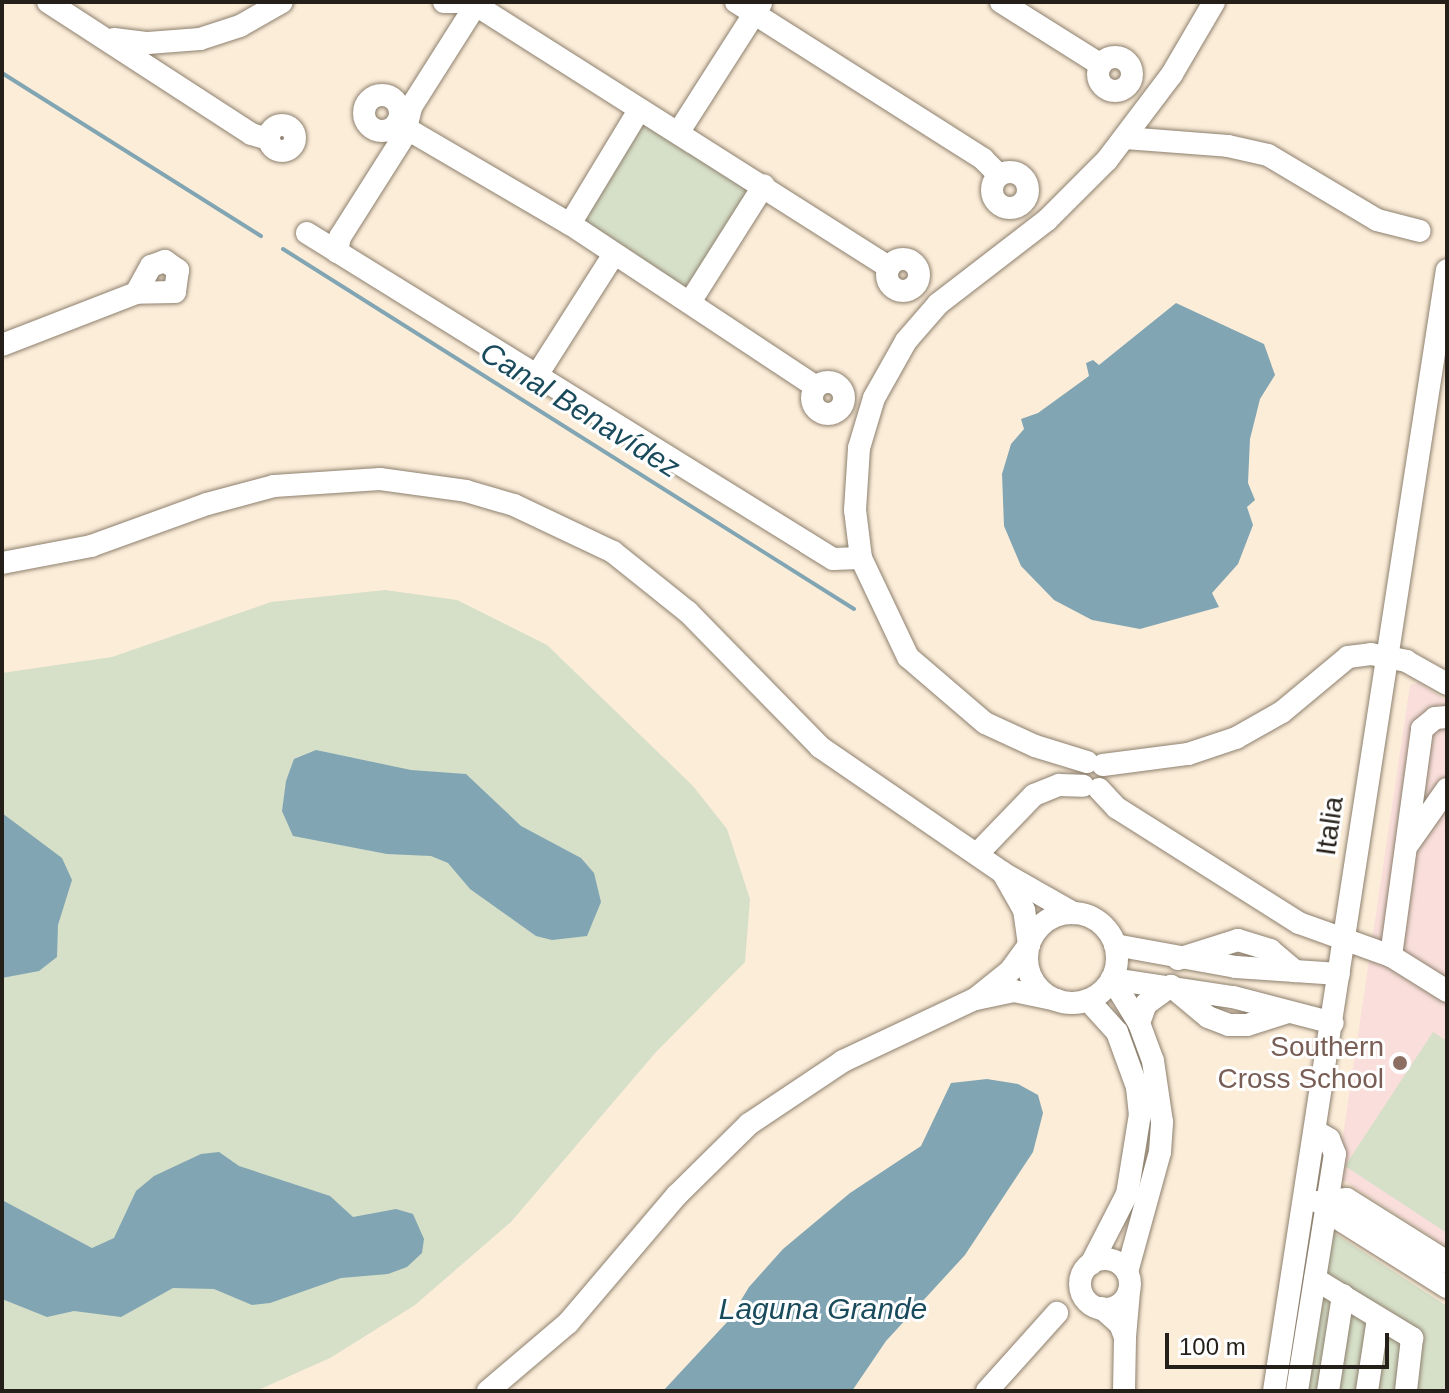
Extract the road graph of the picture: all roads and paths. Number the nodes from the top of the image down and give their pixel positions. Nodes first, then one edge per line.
1 (48, 2) edge
2 (282, 2) edge
3 (444, 2) edge
4 (1001, 2) edge
5 (1214, 2) edge
6 (470, 3) edge
7 (751, 6) edge
8 (105, 37) junction
9 (179, 43) junction
10 (1101, 65) dead end
11 (164, 75) junction
12 (639, 110) junction
13 (402, 125) junction
14 (678, 133) junction
15 (1125, 138) junction
16 (268, 139) dead end
17 (999, 175) dead end
18 (764, 185) junction
19 (570, 224) junction
20 (1420, 231) dead end
21 (307, 233) dead end
22 (337, 252) junction
23 (614, 254) junction
24 (1447, 270) edge
25 (136, 293) dead end
26 (690, 302) junction
27 (935, 307) junction
28 (2, 345) edge
29 (537, 375) junction
30 (816, 387) dead end
31 (861, 558) junction
32 (2, 563) edge
33 (1385, 657) junction
34 (1447, 684) edge
35 (1447, 717) edge
36 (1090, 777) junction
37 (1447, 789) edge
38 (1406, 847) junction
39 (977, 854) junction
40 (1003, 873) junction
41 (1073, 913) junction
42 (1343, 943) junction
43 (1029, 945) junction
44 (1115, 945) junction
45 (1391, 956) junction
46 (1339, 974) junction
47 (1112, 979) junction
48 (1171, 986) junction
49 (1447, 991) edge
50 (975, 999) junction
51 (1057, 1000) junction
52 (1088, 1000) junction
53 (1139, 1023) junction
54 (1333, 1023) junction
55 (1315, 1131) junction
56 (1305, 1201) junction
57 (1329, 1204) junction
58 (1447, 1262) edge
59 (1086, 1271) junction
60 (1315, 1279) junction
61 (1128, 1282) junction
62 (1447, 1287) edge
63 (1343, 1295) junction
64 (1097, 1307) junction
65 (1057, 1313) junction
66 (1378, 1318) junction
67 (1125, 1337) junction
68 (488, 1391) edge
69 (987, 1391) edge
70 (1124, 1391) edge
71 (1274, 1391) edge
72 (1297, 1391) edge
73 (1328, 1391) edge
74 (1367, 1391) edge
75 (1406, 1391) edge

1 - 8 street
2 - 9 street
3 - 6 street
4 - 10 street
5 - 15 street
6 - 12 street
6 - 13 street
7 - 14 street
7 - 17 street
8 - 9 street
8 - 11 street
9 - 11 street
11 - 16 street
12 - 14 street
12 - 19 street
13 - 19 street
13 - 22 street
14 - 18 street
15 - 20 street
15 - 27 street
18 - 26 street
18 - 27 street
19 - 23 street
21 - 22 street
22 - 29 street
23 - 26 street
23 - 29 street
24 - 33 street, Italia
25 - 28 street
26 - 30 street
27 - 31 street
29 - 31 street
31 - 36 street
32 - 39 street
33 - 34 street
33 - 36 street
33 - 42 street, Italia
35 - 38 street
36 - 39 street
36 - 42 street
37 - 38 street
38 - 45 street
39 - 40 street
40 - 41 street
40 - 43 street
41 - 43 street
41 - 44 street
42 - 45 street
42 - 46 street, Italia
43 - 50 street
43 - 51 street
44 - 46 street
44 - 47 street
45 - 49 street
46 - 54 street, Italia
47 - 48 street
47 - 52 street
47 - 53 street
48 - 53 street
48 - 54 street
50 - 51 street
50 - 68 street
51 - 52 street
52 - 59 street
53 - 61 street
54 - 55 street, Italia
55 - 56 street, Italia
55 - 57 street
56 - 57 street
56 - 71 street, Italia
57 - 58 street
57 - 60 street
57 - 62 street
59 - 61 street
59 - 64 street
59 - 65 street
60 - 63 street
60 - 72 street
61 - 64 street
61 - 67 street
63 - 66 street
63 - 73 street
64 - 65 street
64 - 67 street
65 - 69 street
66 - 74 street
66 - 75 street
67 - 70 street

